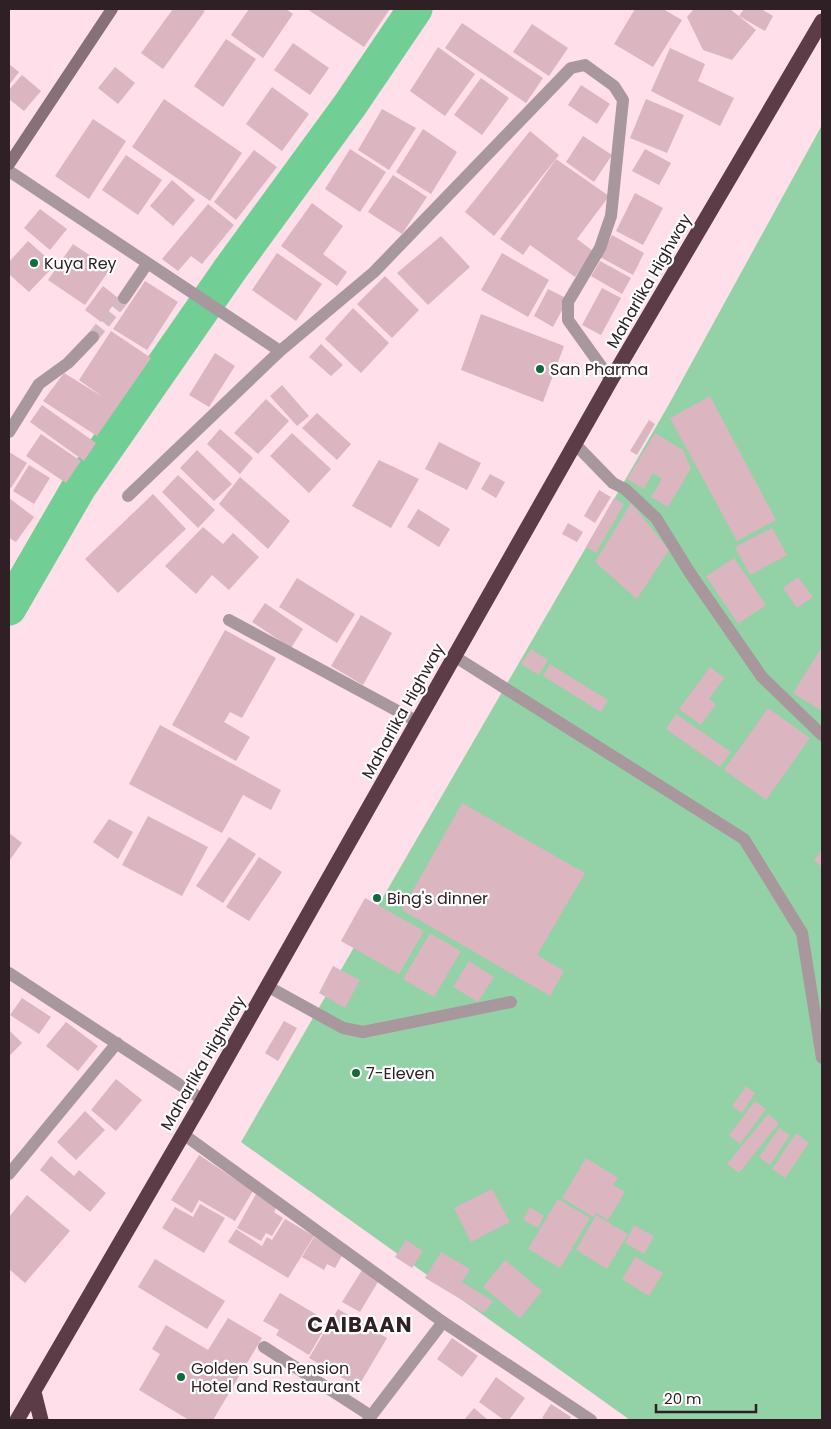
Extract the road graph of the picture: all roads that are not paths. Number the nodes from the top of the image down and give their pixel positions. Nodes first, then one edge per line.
1 (112, 9) edge
2 (822, 21) edge
3 (9, 164) edge
4 (9, 171) edge
5 (147, 264) junction
6 (124, 298) tunnel mouth
7 (94, 336) tunnel mouth
8 (280, 352) junction
9 (611, 380) junction
10 (9, 432) edge
11 (575, 444) junction
12 (128, 496) dead end
13 (229, 620) dead end
14 (454, 656) junction
15 (418, 722) junction
16 (822, 735) edge
17 (9, 974) edge
18 (267, 986) junction
19 (511, 1002) dead end
20 (117, 1043) junction
21 (822, 1058) edge
22 (203, 1100) junction
23 (183, 1134) junction
24 (9, 1174) edge
25 (442, 1322) junction
26 (264, 1348) dead end
27 (34, 1392) junction
28 (370, 1418) edge
29 (17, 1420) edge
30 (41, 1420) edge
31 (591, 1420) edge

1 - 3 street
2 - 9 highway, Maharlika Highway
4 - 5 street
5 - 6 street
5 - 8 street
7 - 10 street
8 - 9 street
8 - 12 street
9 - 11 highway, Maharlika Highway
11 - 14 highway, Maharlika Highway
11 - 16 street
13 - 15 street
14 - 15 highway, Maharlika Highway
14 - 21 street
15 - 18 highway, Maharlika Highway
17 - 20 street
18 - 19 street
18 - 22 highway, Maharlika Highway
20 - 22 street
20 - 24 street
22 - 23 highway, Maharlika Highway
23 - 25 street
23 - 27 highway, Maharlika Highway
25 - 28 street
25 - 31 street
26 - 28 street
27 - 29 highway, Maharlika Highway
27 - 30 highway

